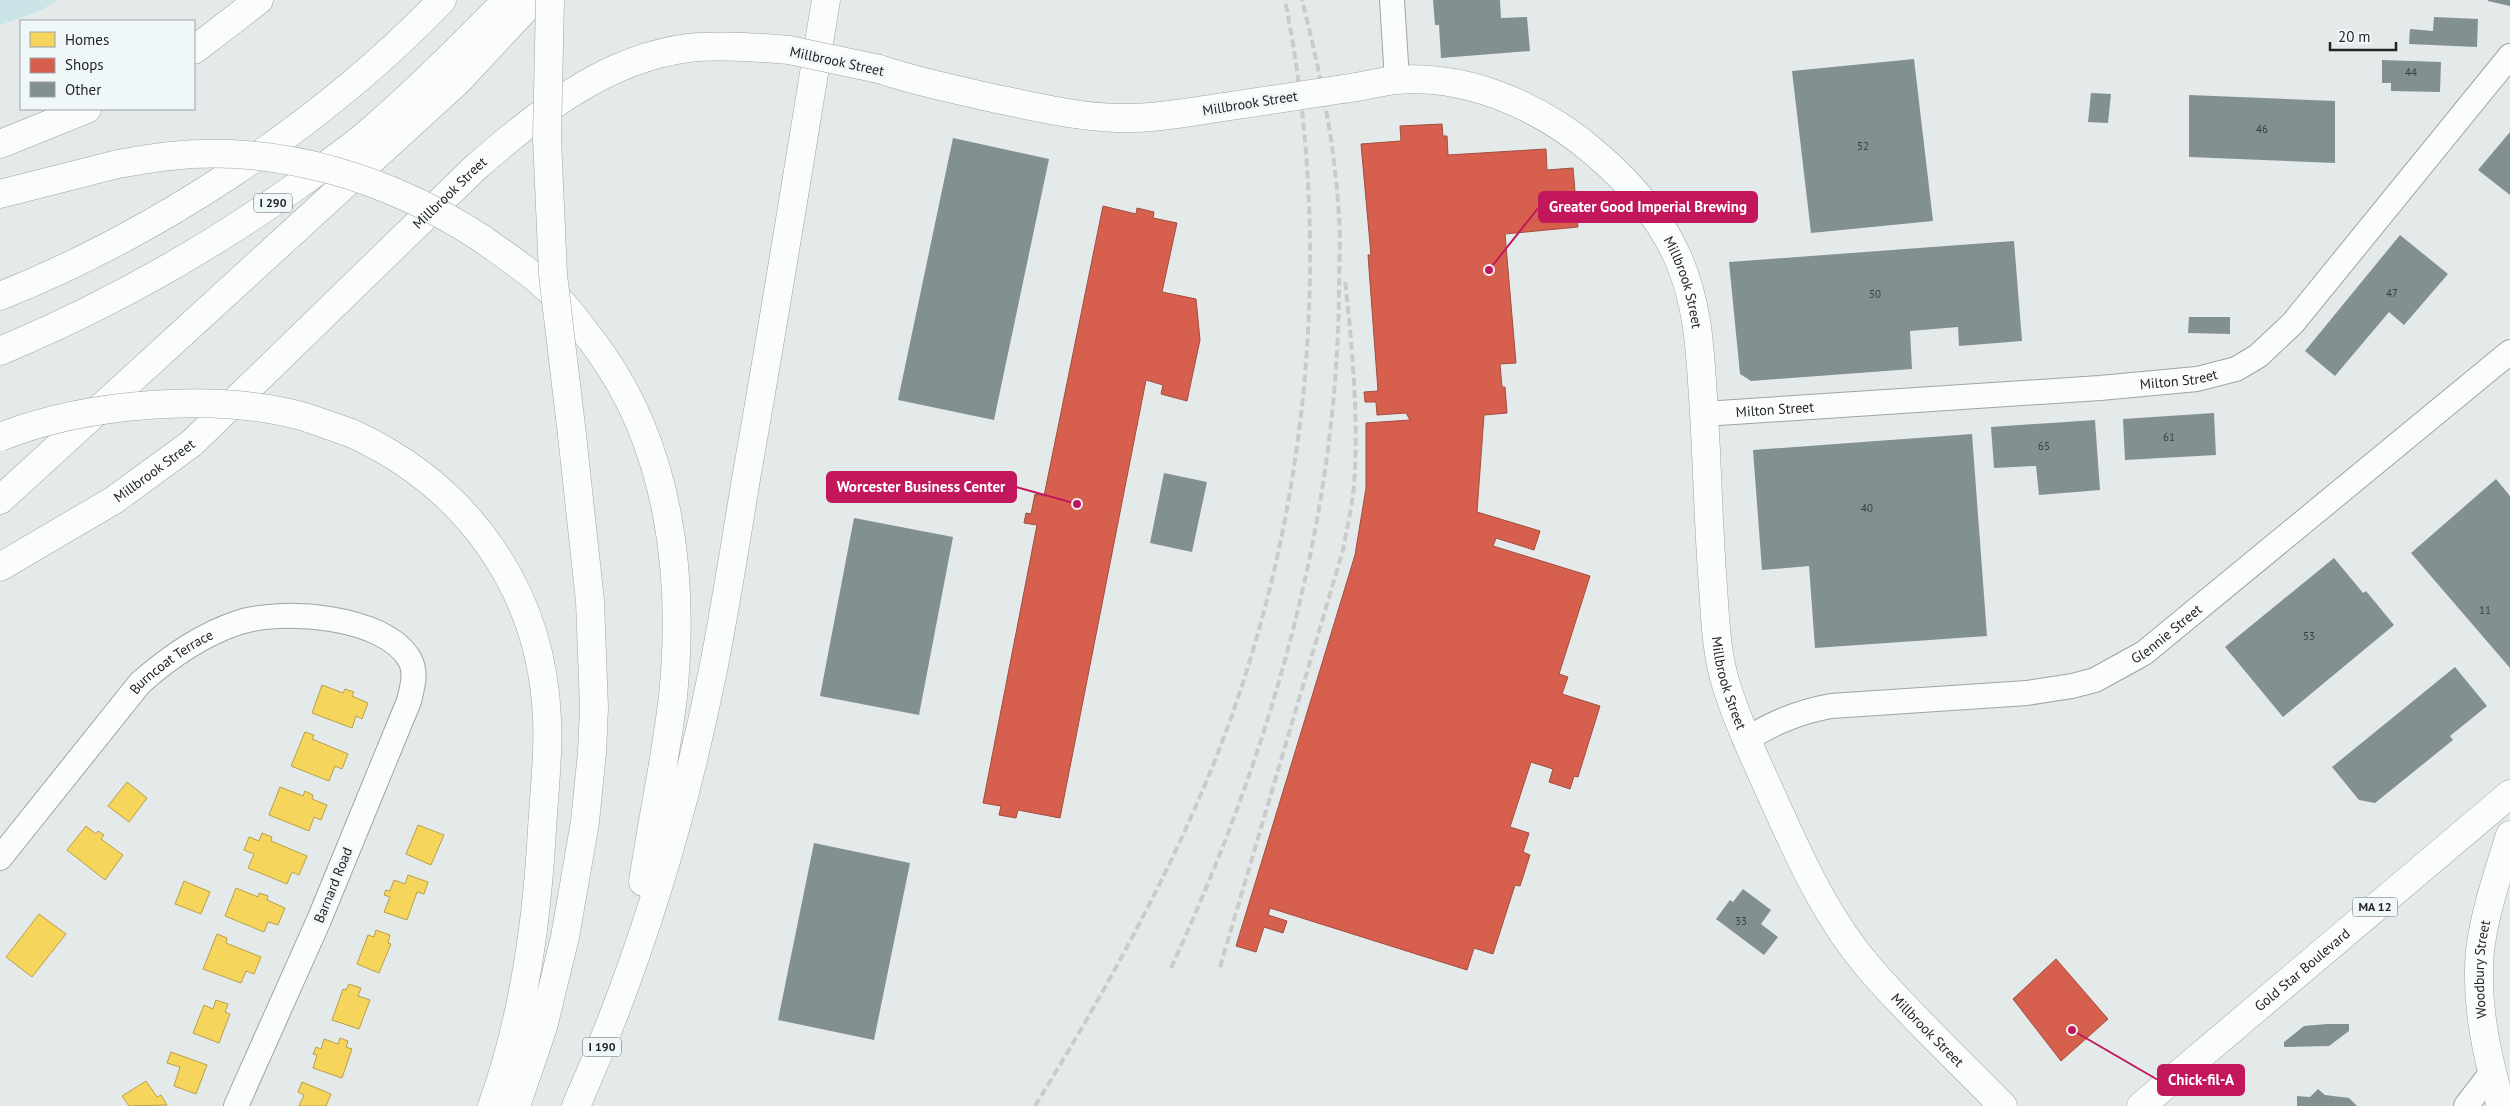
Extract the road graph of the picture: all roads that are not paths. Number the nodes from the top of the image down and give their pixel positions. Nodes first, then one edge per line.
1 (259, 0) edge
2 (442, 0) edge
3 (507, 0) edge
4 (529, 0) edge
5 (550, 0) edge
6 (826, 0) edge
7 (1392, 0) edge
8 (195, 49) edge
9 (2510, 56) edge
10 (1397, 80) junction
11 (85, 110) edge
12 (0, 144) edge
13 (0, 194) edge
14 (0, 296) edge
15 (0, 351) edge
16 (2510, 352) edge
17 (1704, 414) junction
18 (0, 437) edge
19 (0, 500) edge
20 (0, 567) edge
21 (410, 659) joint
22 (1745, 740) junction
23 (2510, 794) edge
24 (2510, 835) edge
25 (0, 858) edge
26 (624, 987) junction
27 (2492, 1072) junction
28 (236, 1106) edge
29 (492, 1106) edge
30 (516, 1106) edge
31 (576, 1106) edge
32 (2003, 1106) edge
33 (2141, 1106) edge
34 (2466, 1106) edge
35 (2501, 1106) edge

1 - 8 main road
2 - 14 main road
3 - 15 main road, I 290
4 - 19 main road
5 - 30 main road, bridge
6 - 26 main road
7 - 10 street
9 - 17 street, Milton Street
10 - 17 main road, Millbrook Street
10 - 20 main road, Millbrook Street, bridge
11 - 12 main road
13 - 26 main road, bridge
16 - 22 street, Glennie Street
17 - 22 main road, Millbrook Street
18 - 29 main road, bridge
21 - 25 street, Burncoat Terrace
21 - 28 street, Barnard Road
22 - 32 main road, Millbrook Street
23 - 33 main road, Gold Star Boulevard / MA 12
24 - 27 main road, Woodbury Street
26 - 31 main road, I 190
27 - 34 street
27 - 35 main road, Woodbury Street

